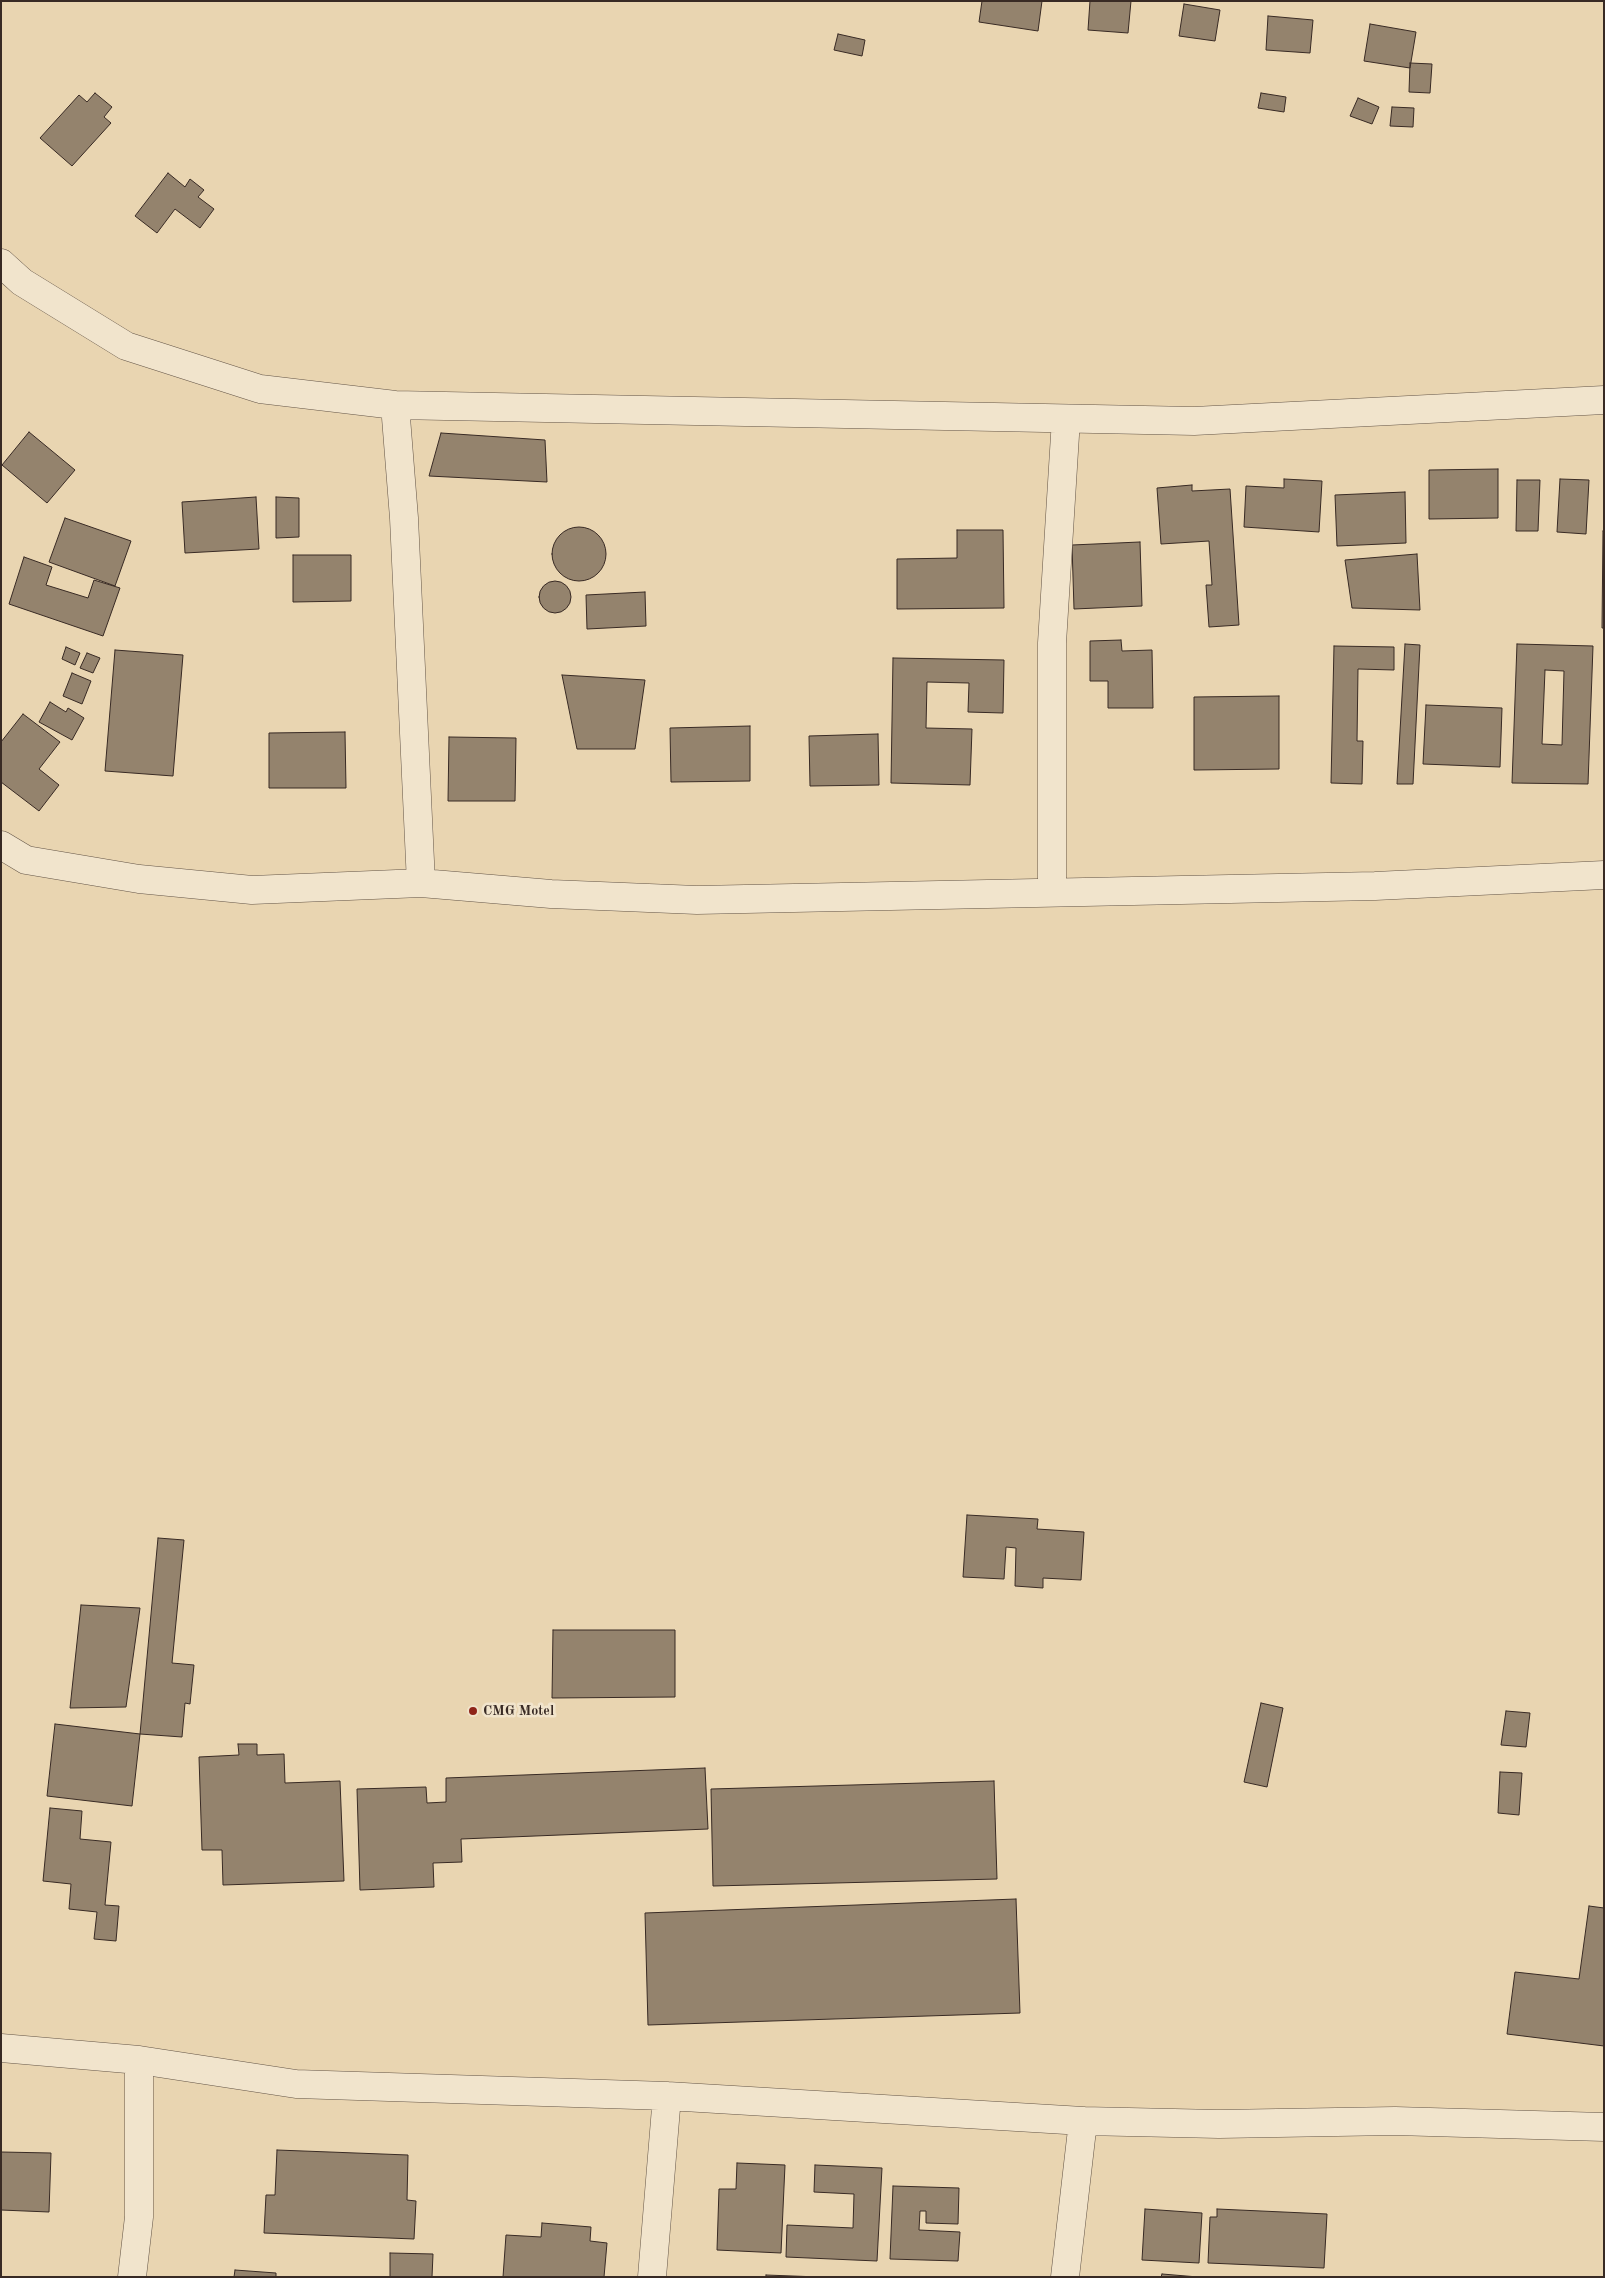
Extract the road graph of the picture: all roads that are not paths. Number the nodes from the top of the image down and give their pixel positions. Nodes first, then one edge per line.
1 (1, 263) edge
2 (1604, 400) edge
3 (395, 404) junction
4 (1066, 419) junction
5 (1, 845) edge
6 (1604, 874) edge
7 (421, 883) junction
8 (1052, 891) junction
9 (1, 2048) edge
10 (139, 2060) junction
11 (667, 2096) junction
12 (1083, 2122) junction
13 (1604, 2127) edge
14 (132, 2277) edge
15 (652, 2277) edge
16 (1066, 2277) edge

1 - 3 street
2 - 4 street
3 - 4 street
3 - 7 street
4 - 8 street
5 - 7 street
6 - 8 street
7 - 8 street
9 - 10 street
10 - 11 street
10 - 14 street
11 - 12 street
11 - 15 street
12 - 13 street
12 - 16 street

